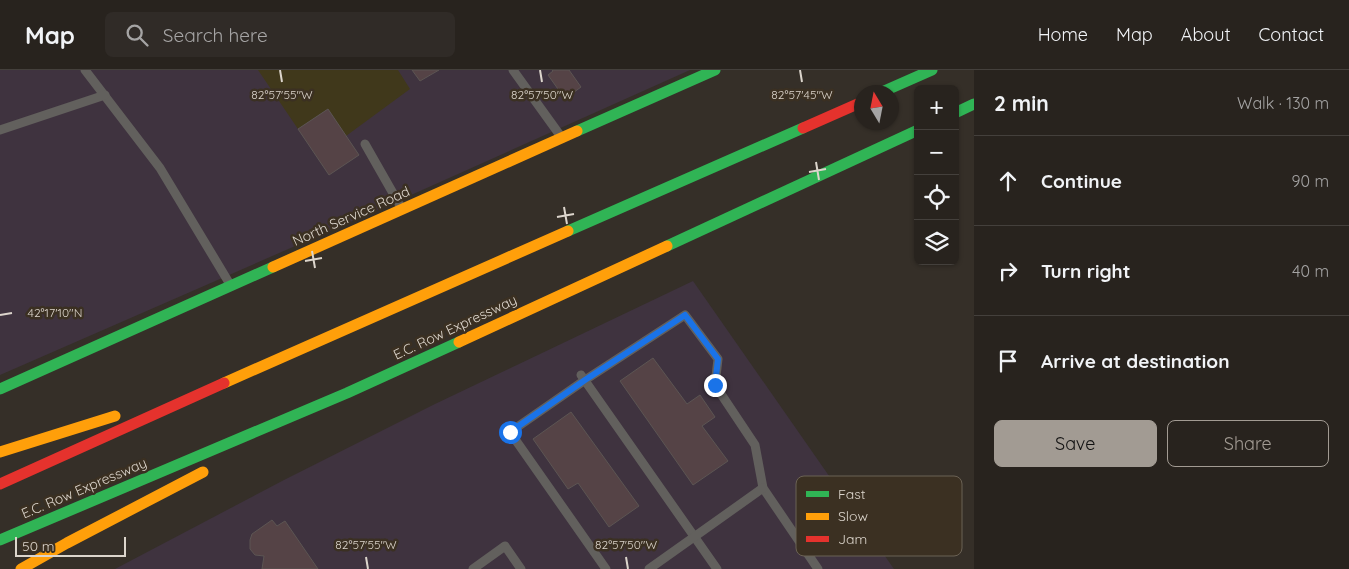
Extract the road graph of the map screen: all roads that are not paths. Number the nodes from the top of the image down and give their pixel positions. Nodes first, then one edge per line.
1 (85, 70) edge
2 (514, 70) edge
3 (715, 70) edge
4 (932, 70) edge
5 (898, 85) edge
6 (104, 95) junction
7 (974, 104) edge
8 (854, 106) edge
9 (959, 111) edge
10 (0, 130) edge
11 (914, 132) edge
12 (562, 138) junction
13 (365, 144) dead end
14 (402, 209) junction
15 (231, 286) junction
16 (311, 344) junction
17 (583, 377) junction
18 (1, 388) edge
19 (347, 393) junction
20 (163, 398) dead end
21 (126, 412) dead end
22 (253, 445) dead end
23 (0, 452) edge
24 (211, 468) dead end
25 (0, 484) edge
26 (763, 488) junction
27 (694, 536) junction
28 (796, 537) edge
29 (0, 540) edge
30 (809, 556) edge
31 (21, 569) edge
32 (473, 569) edge
33 (521, 569) edge
34 (606, 569) edge
35 (649, 569) edge
36 (717, 569) edge
37 (818, 569) edge

1 - 6 lane
2 - 12 lane
3 - 12 main road, North Service Road
4 - 5 main road
6 - 10 lane
6 - 15 lane
7 - 9 main road
8 - 16 main road
11 - 19 main road, E.C. Row Expressway
12 - 14 main road, North Service Road
13 - 14 lane
14 - 15 main road, North Service Road
15 - 18 main road, North Service Road
16 - 20 main road
16 - 25 main road
17 - 26 lane
17 - 27 lane
17 - 34 lane
19 - 22 main road
19 - 29 main road, E.C. Row Expressway
21 - 23 main road
24 - 31 main road
26 - 27 lane
26 - 28 lane
27 - 35 lane
27 - 36 lane
30 - 37 lane
32 - 33 lane

